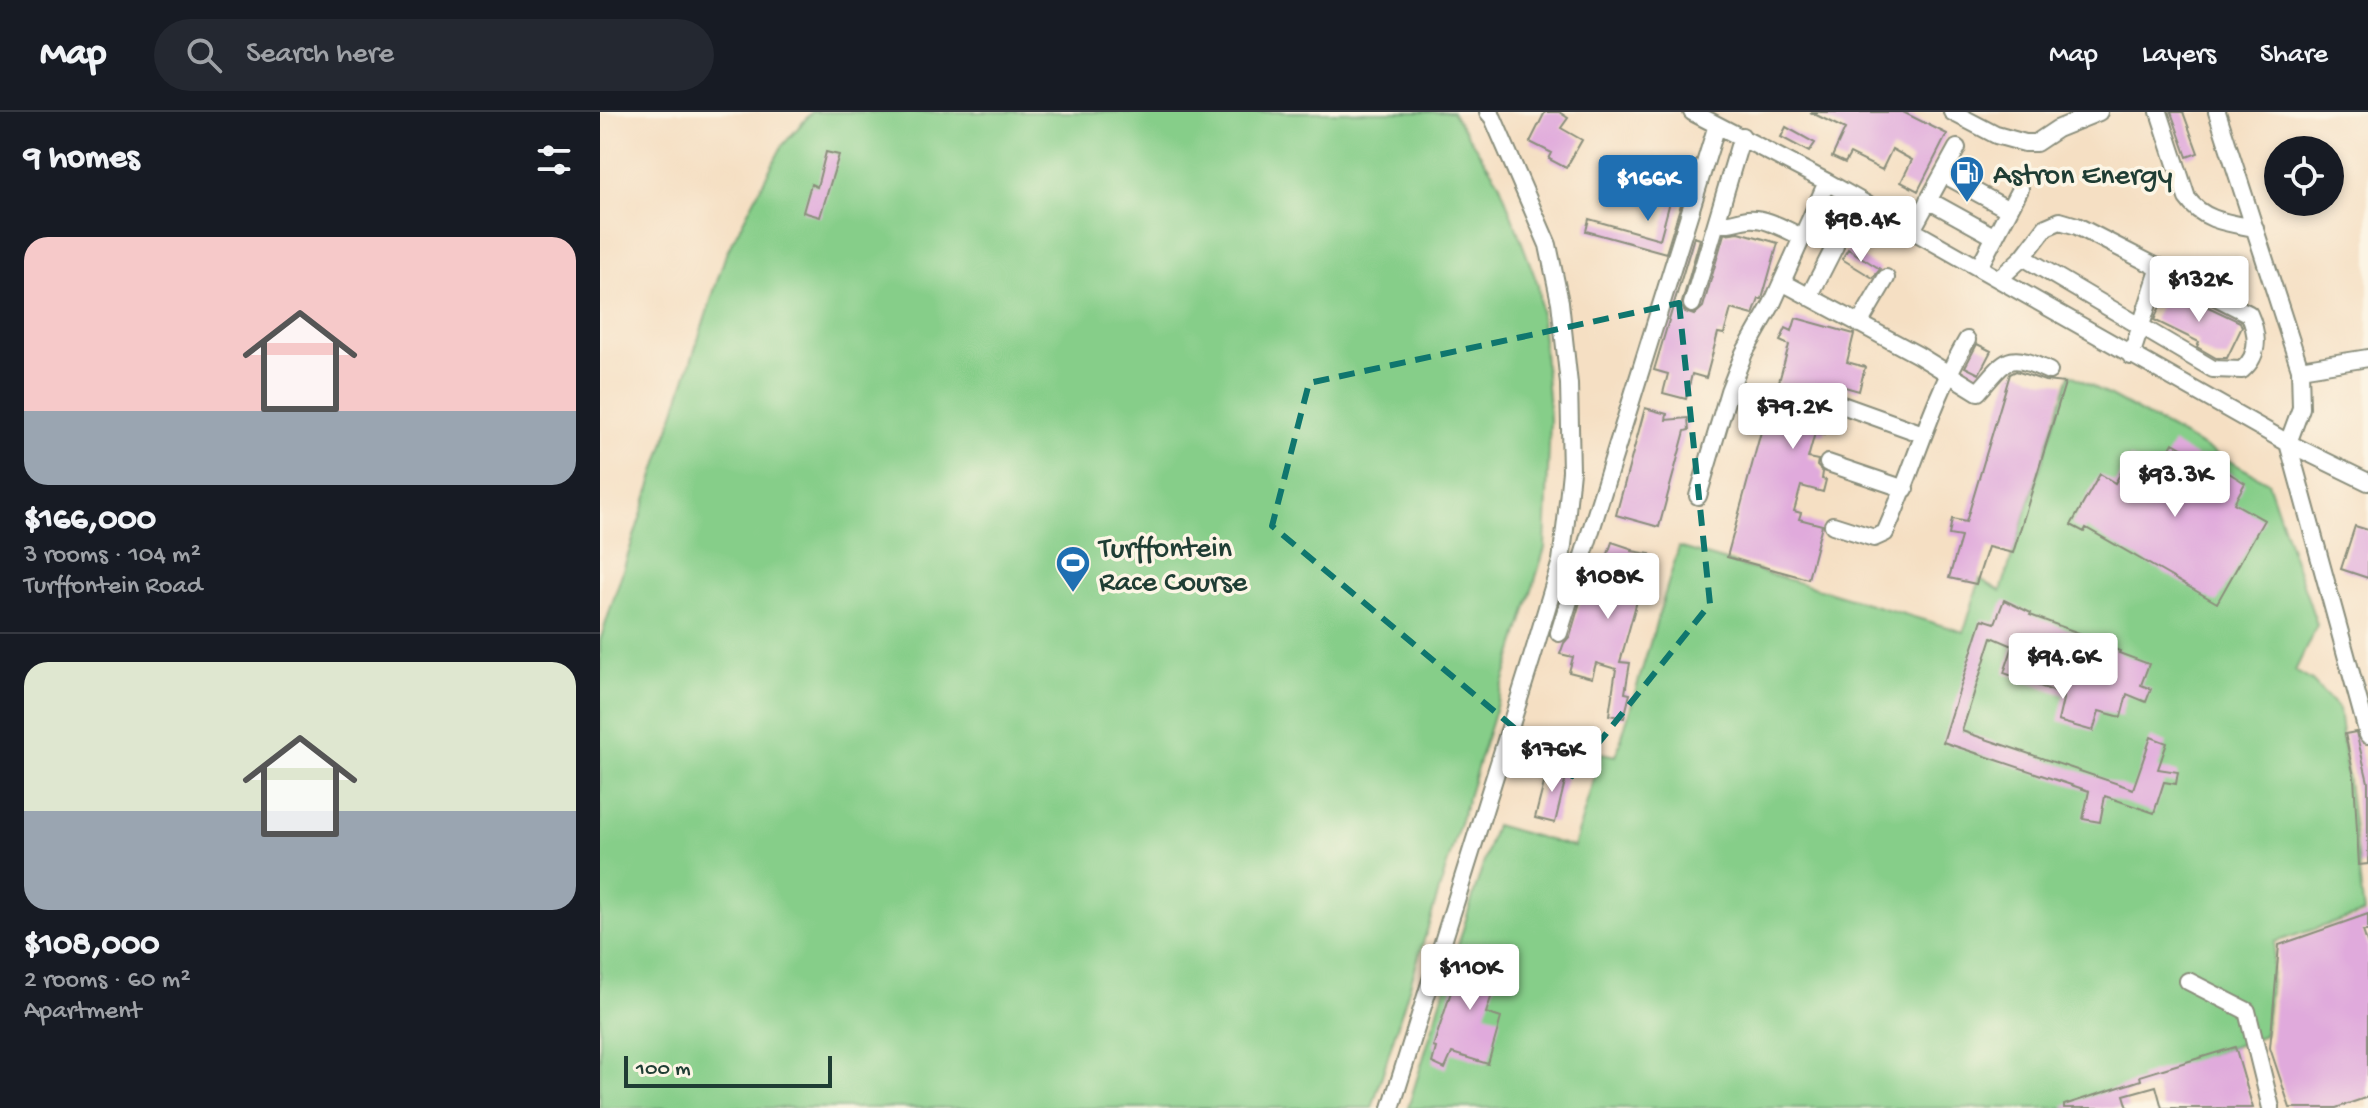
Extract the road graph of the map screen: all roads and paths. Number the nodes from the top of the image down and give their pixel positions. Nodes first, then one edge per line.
1 (1488, 112) edge
2 (1692, 112) edge
3 (1952, 112) edge
4 (2099, 112) edge
5 (2159, 112) edge
6 (2217, 112) edge
7 (1717, 125) junction
8 (1742, 136) junction
9 (1957, 148) dead end
10 (1943, 174) junction
11 (1827, 182) junction
12 (2020, 189) dead end
13 (1928, 200) junction
14 (2009, 210) junction
15 (1717, 222) junction
16 (2255, 228) junction
17 (1911, 232) junction
18 (1802, 237) junction
19 (1995, 237) junction
20 (1835, 246) dead end
21 (2023, 257) junction
22 (1979, 267) junction
23 (2160, 267) junction
24 (1886, 278) dead end
25 (1999, 279) junction
26 (1782, 282) junction
27 (1809, 297) junction
28 (1692, 304) dead end
29 (1859, 324) junction
30 (2142, 327) junction
31 (1967, 340) dead end
32 (2131, 356) junction
33 (2368, 358) edge
34 (2300, 369) junction
35 (2049, 371) dead end
36 (1947, 373) junction
37 (1842, 405) dead end
38 (1923, 434) junction
39 (2288, 443) junction
40 (1828, 463) dead end
41 (2368, 482) edge
42 (1905, 489) junction
43 (1698, 496) dead end
44 (1833, 525) dead end
45 (1559, 633) dead end
46 (2360, 684) edge
47 (2368, 735) edge
48 (2188, 981) dead end
49 (1391, 1108) edge
50 (2271, 1108) edge

1 - 49 street
2 - 7 street
3 - 4 street
5 - 16 street
6 - 16 street
7 - 8 street
7 - 45 street
8 - 11 street
8 - 15 street
9 - 10 street
10 - 13 street
10 - 14 street
11 - 17 street
11 - 18 street
12 - 14 street
13 - 17 street
13 - 19 street
14 - 19 street
15 - 18 street
15 - 28 street
16 - 34 street
17 - 22 street
18 - 26 street
19 - 22 street
20 - 27 street
21 - 23 street
21 - 25 street
21 - 30 street
22 - 25 street
23 - 30 street
23 - 30 street
24 - 29 street
25 - 32 street
26 - 27 street
26 - 43 street
27 - 29 street
29 - 36 street
30 - 32 street
31 - 36 street
32 - 39 street
33 - 34 street
34 - 39 street
35 - 36 street
36 - 38 street
37 - 38 street
38 - 42 street
39 - 41 street
39 - 46 street
40 - 42 street
42 - 44 street
46 - 47 street
48 - 50 street

